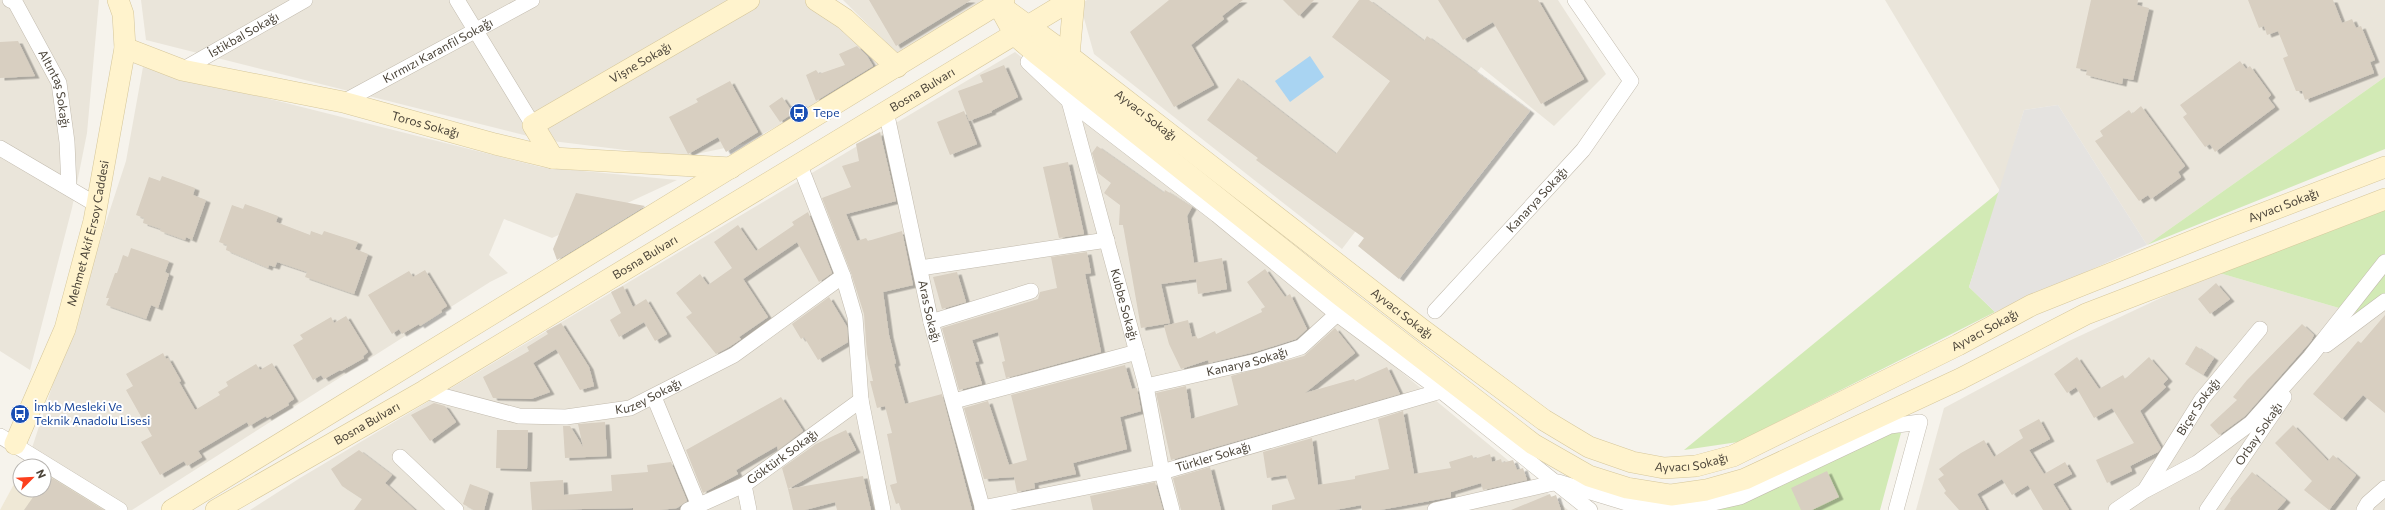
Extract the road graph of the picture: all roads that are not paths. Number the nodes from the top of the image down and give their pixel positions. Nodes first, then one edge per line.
1 (305, 0) edge
2 (457, 0) edge
3 (532, 0) edge
4 (749, 0) edge
5 (816, 0) edge
6 (1072, 0) edge
7 (1575, 0) edge
8 (14, 1) edge
9 (1001, 2) edge
10 (124, 5) edge
11 (477, 31) junction
12 (1016, 34) junction
13 (125, 48) junction
14 (1070, 56) junction
15 (1032, 58) junction
16 (897, 67) junction
17 (182, 70) junction
18 (1069, 101) junction
19 (343, 102) junction
20 (886, 111) junction
21 (533, 125) junction
22 (0, 148) edge
23 (553, 158) junction
24 (799, 163) junction
25 (732, 168) junction
26 (2385, 168) edge
27 (69, 188) junction
28 (2385, 199) edge
29 (97, 205) junction
30 (1106, 240) junction
31 (2385, 262) edge
32 (920, 268) junction
33 (843, 276) junction
34 (1030, 291) dead end
35 (2385, 300) edge
36 (1435, 311) dead end
37 (1337, 314) junction
38 (931, 322) junction
39 (2260, 329) dead end
40 (1137, 352) junction
41 (2310, 357) junction
42 (1146, 386) junction
43 (424, 391) junction
44 (1441, 391) junction
45 (654, 397) junction
46 (861, 400) junction
47 (954, 401) junction
48 (8, 440) edge
49 (400, 457) dead end
50 (1162, 472) junction
51 (1558, 482) junction
52 (744, 485) junction
53 (2385, 488) edge
54 (2144, 491) junction
55 (694, 508) edge
56 (982, 509) edge
57 (120, 510) edge
58 (172, 510) edge
59 (216, 510) edge
60 (456, 510) edge
61 (749, 510) edge
62 (883, 510) edge
63 (1172, 510) edge
64 (1435, 510) edge
65 (1590, 510) edge
66 (1896, 510) edge
67 (2116, 510) edge
68 (2207, 510) edge
69 (2364, 510) edge

1 - 17 street, İstikbal Sokağı
2 - 11 street
3 - 11 street, Kırmızı Karanfil Sokağı
4 - 21 main road, Vişne Sokağı
5 - 16 main road
6 - 12 main road, Bosna Bulvarı
6 - 14 main road
7 - 36 street, Kanarya Sokağı
8 - 27 street, Altıntaş Sokağı
9 - 12 main road
9 - 16 main road
10 - 13 main road, Mehmet Akif Ersoy Caddesi
11 - 19 street, Kırmızı Karanfil Sokağı
11 - 21 street
12 - 14 main road, Ayvacı Sokağı
12 - 15 main road
12 - 20 main road, Bosna Bulvarı
13 - 17 main road, Toros Sokağı
13 - 29 main road, Mehmet Akif Ersoy Caddesi
14 - 26 main road, Ayvacı Sokağı
15 - 18 street
15 - 28 main road
16 - 25 main road
17 - 19 main road, Toros Sokağı
18 - 30 street, Kubbe Sokağı
18 - 37 street
19 - 23 main road, Toros Sokağı
20 - 24 main road, Bosna Bulvarı
20 - 32 street, Aras Sokağı
21 - 23 main road
22 - 27 street
23 - 25 main road, Toros Sokağı
24 - 33 street
24 - 43 main road, Bosna Bulvarı
25 - 58 main road
27 - 29 street
29 - 48 main road, Mehmet Akif Ersoy Caddesi
30 - 32 street
30 - 40 street, Kubbe Sokağı
31 - 41 street
32 - 38 street, Aras Sokağı
33 - 45 street, Kuzey Sokağı
33 - 46 street
34 - 38 street
35 - 41 street
37 - 42 street, Kanarya Sokağı
37 - 44 street
38 - 47 street, Aras Sokağı
39 - 54 street, Biçer Sokağı
40 - 42 street, Kubbe Sokağı
40 - 47 street
41 - 54 street
41 - 68 street, Orbay Sokağı
42 - 50 street, Kubbe Sokağı
43 - 45 street, Kuzey Sokağı
43 - 59 main road, Bosna Bulvarı
44 - 50 street, Türkler Sokağı
44 - 51 street
45 - 55 street, Göktürk Sokağı
46 - 52 street, Göktürk Sokağı
46 - 62 street
47 - 56 street, Aras Sokağı
48 - 57 street
49 - 60 street
50 - 56 street, Türkler Sokağı
50 - 63 street, Kubbe Sokağı
51 - 64 street
51 - 65 street
51 - 66 street
52 - 55 street, Göktürk Sokağı
52 - 61 street
53 - 69 street
54 - 67 street

